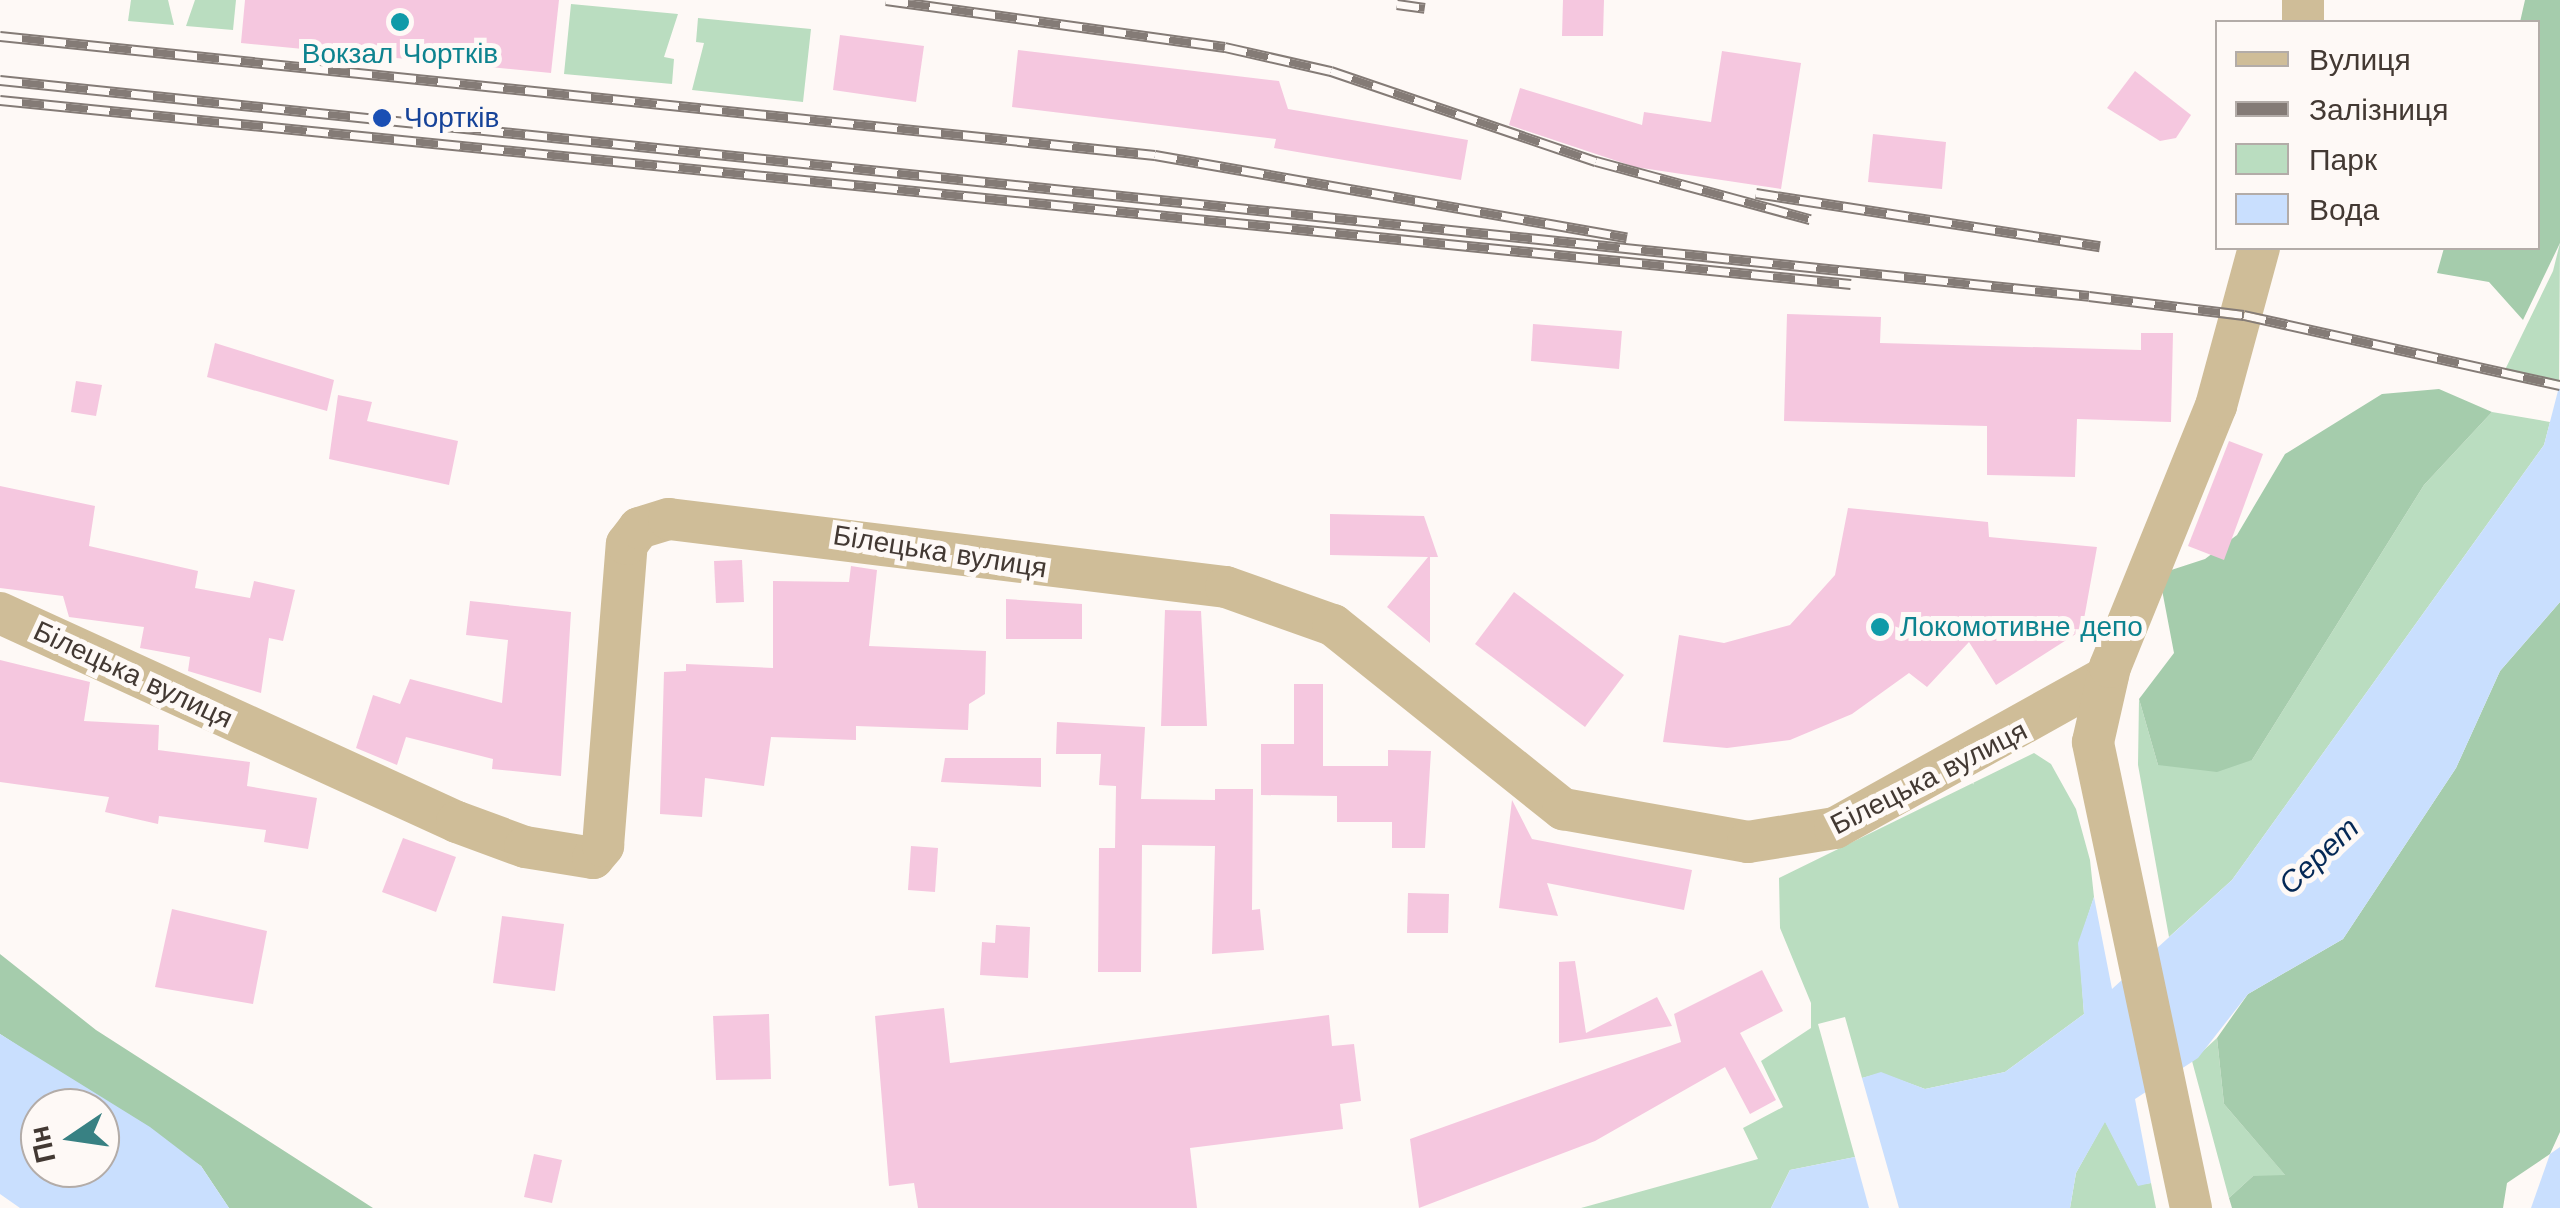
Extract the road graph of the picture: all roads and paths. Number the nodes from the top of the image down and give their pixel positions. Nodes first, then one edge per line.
1 (2259, 250) edge
2 (0, 613) edge
3 (2108, 676) junction
4 (2190, 1197) edge

1 - 3 street
2 - 3 street, Білецька вулиця
3 - 4 street

